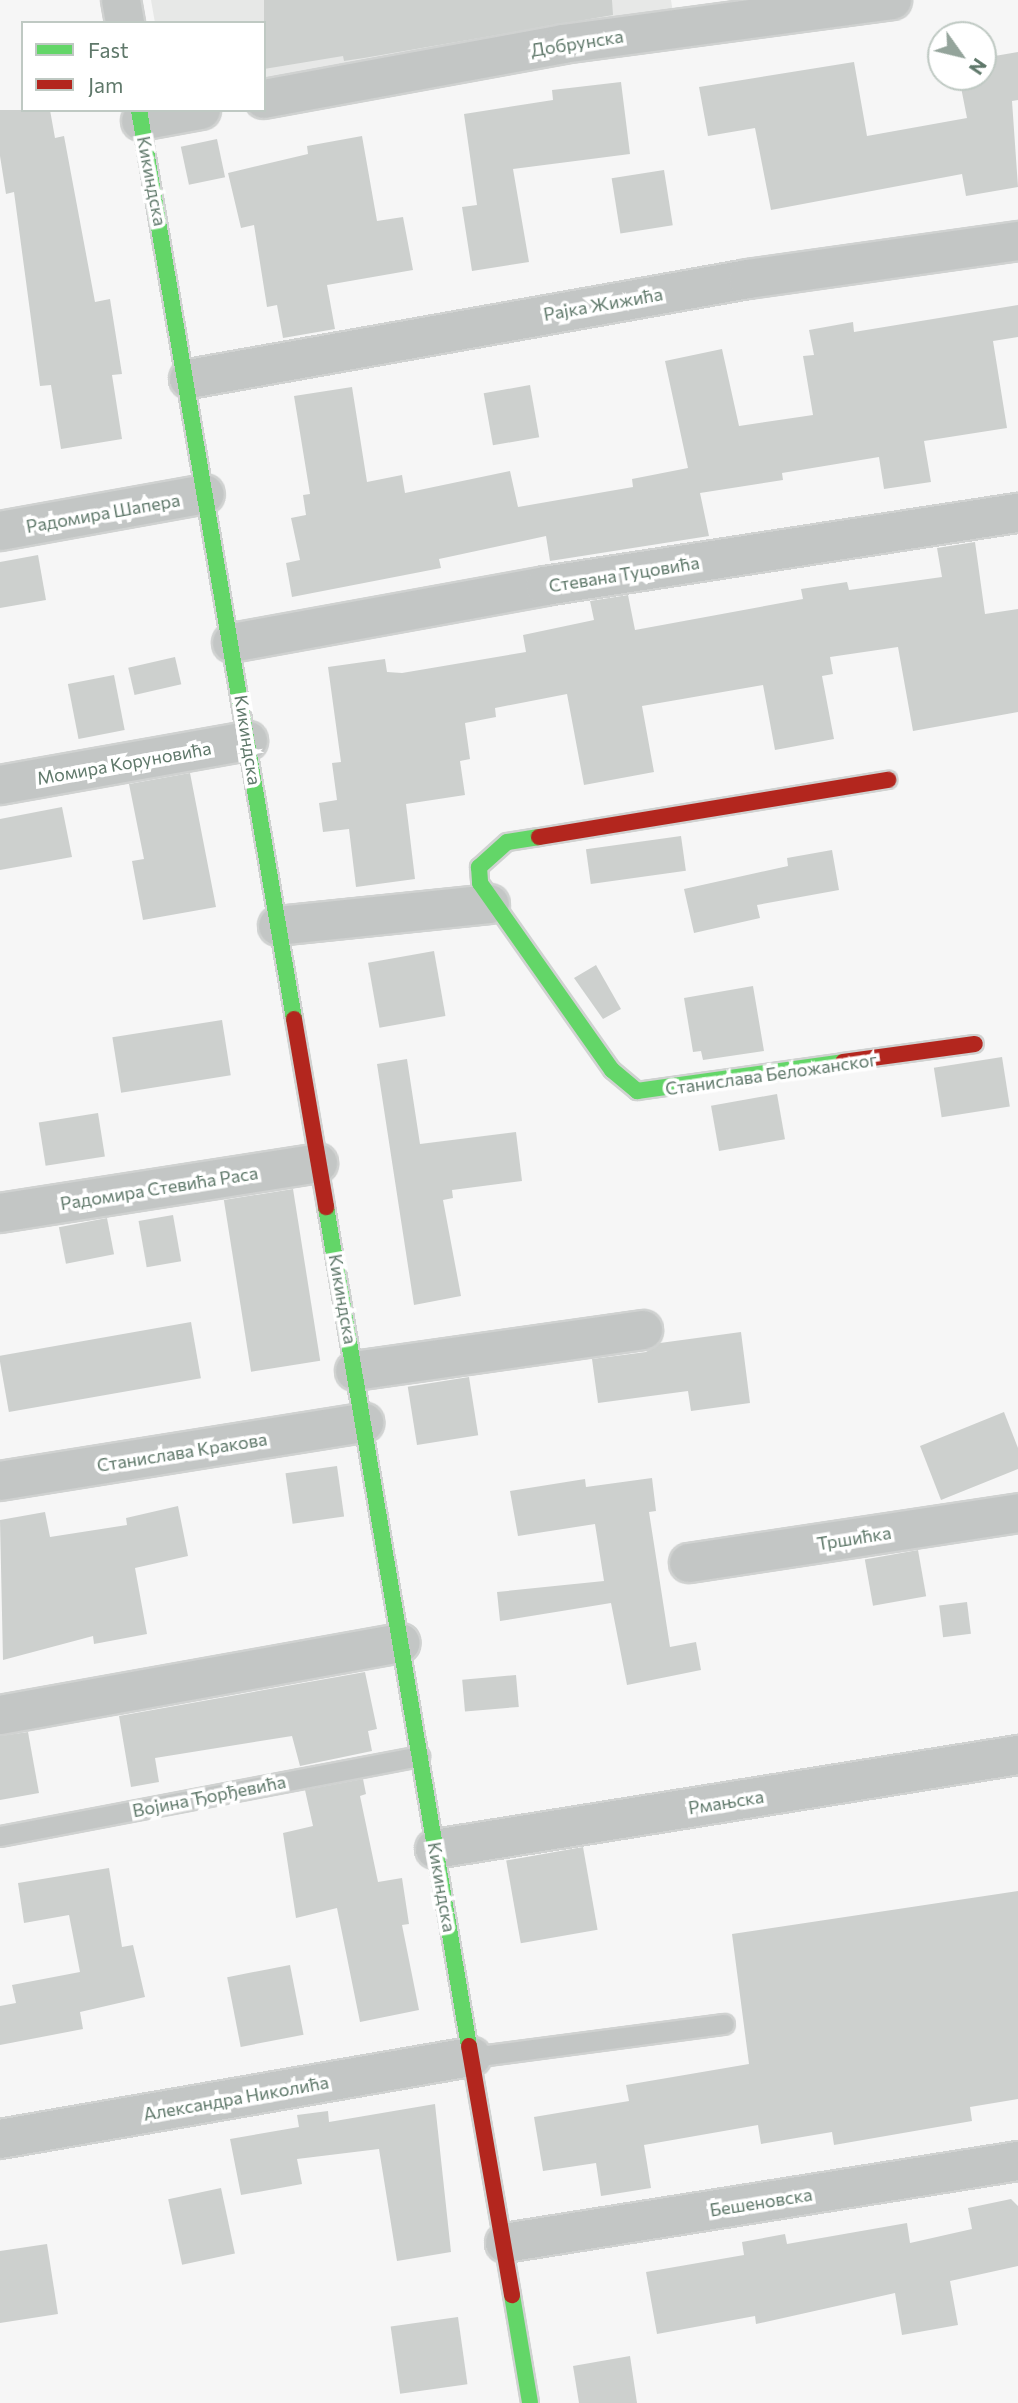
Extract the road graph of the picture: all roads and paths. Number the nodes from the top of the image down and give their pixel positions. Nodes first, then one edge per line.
1 (121, 0) edge
2 (892, 0) edge
3 (125, 21) edge
4 (266, 99) edge
5 (181, 112) edge
6 (140, 116) edge
7 (1018, 241) edge
8 (189, 379) junction
9 (205, 494) junction
10 (1018, 513) edge
11 (0, 531) edge
12 (232, 643) junction
13 (248, 741) junction
14 (888, 780) dead end
15 (0, 785) edge
16 (490, 904) junction
17 (278, 926) junction
18 (975, 1044) dead end
19 (318, 1163) junction
20 (0, 1213) edge
21 (643, 1331) dead end
22 (355, 1371) junction
23 (364, 1423) junction
24 (0, 1481) edge
25 (1018, 1513) edge
26 (689, 1563) dead end
27 (401, 1643) junction
28 (0, 1715) edge
29 (1018, 1755) edge
30 (419, 1756) junction
31 (0, 1836) edge
32 (435, 1849) junction
33 (724, 2024) dead end
34 (472, 2057) junction
35 (0, 2139) edge
36 (1018, 2161) edge
37 (505, 2243) junction
38 (530, 2403) edge

1 - 3 street
2 - 4 street, Добрунска
5 - 6 street
6 - 8 street, Кикиндска
7 - 8 street, Рајка Жижића
8 - 9 street, Кикиндска
9 - 11 street, Радомира Шапера
9 - 12 street, Кикиндска
10 - 12 street, Стевана Туцовића
12 - 13 street, Кикиндска
13 - 15 street, Момира Коруновића
13 - 17 street, Кикиндска
14 - 16 street, Станислава Беложанског
16 - 17 street
16 - 18 street, Станислава Беложанског
17 - 19 street, Кикиндска
19 - 20 street, Радомира Стевића Раса
19 - 22 street, Кикиндска
21 - 22 street
22 - 23 street, Кикиндска
23 - 24 street, Станислава Кракова
23 - 27 street, Кикиндска
25 - 26 street, Тршићка
27 - 28 street
27 - 30 street, Кикиндска
29 - 32 street, Рмањска
30 - 31 lane, Војина Ђорђевића
30 - 32 street, Кикиндска
32 - 34 street, Кикиндска
33 - 34 lane
34 - 35 street, Александра Николића
34 - 37 street, Кикиндска
36 - 37 street, Бешеновска
37 - 38 street, Кикиндска

